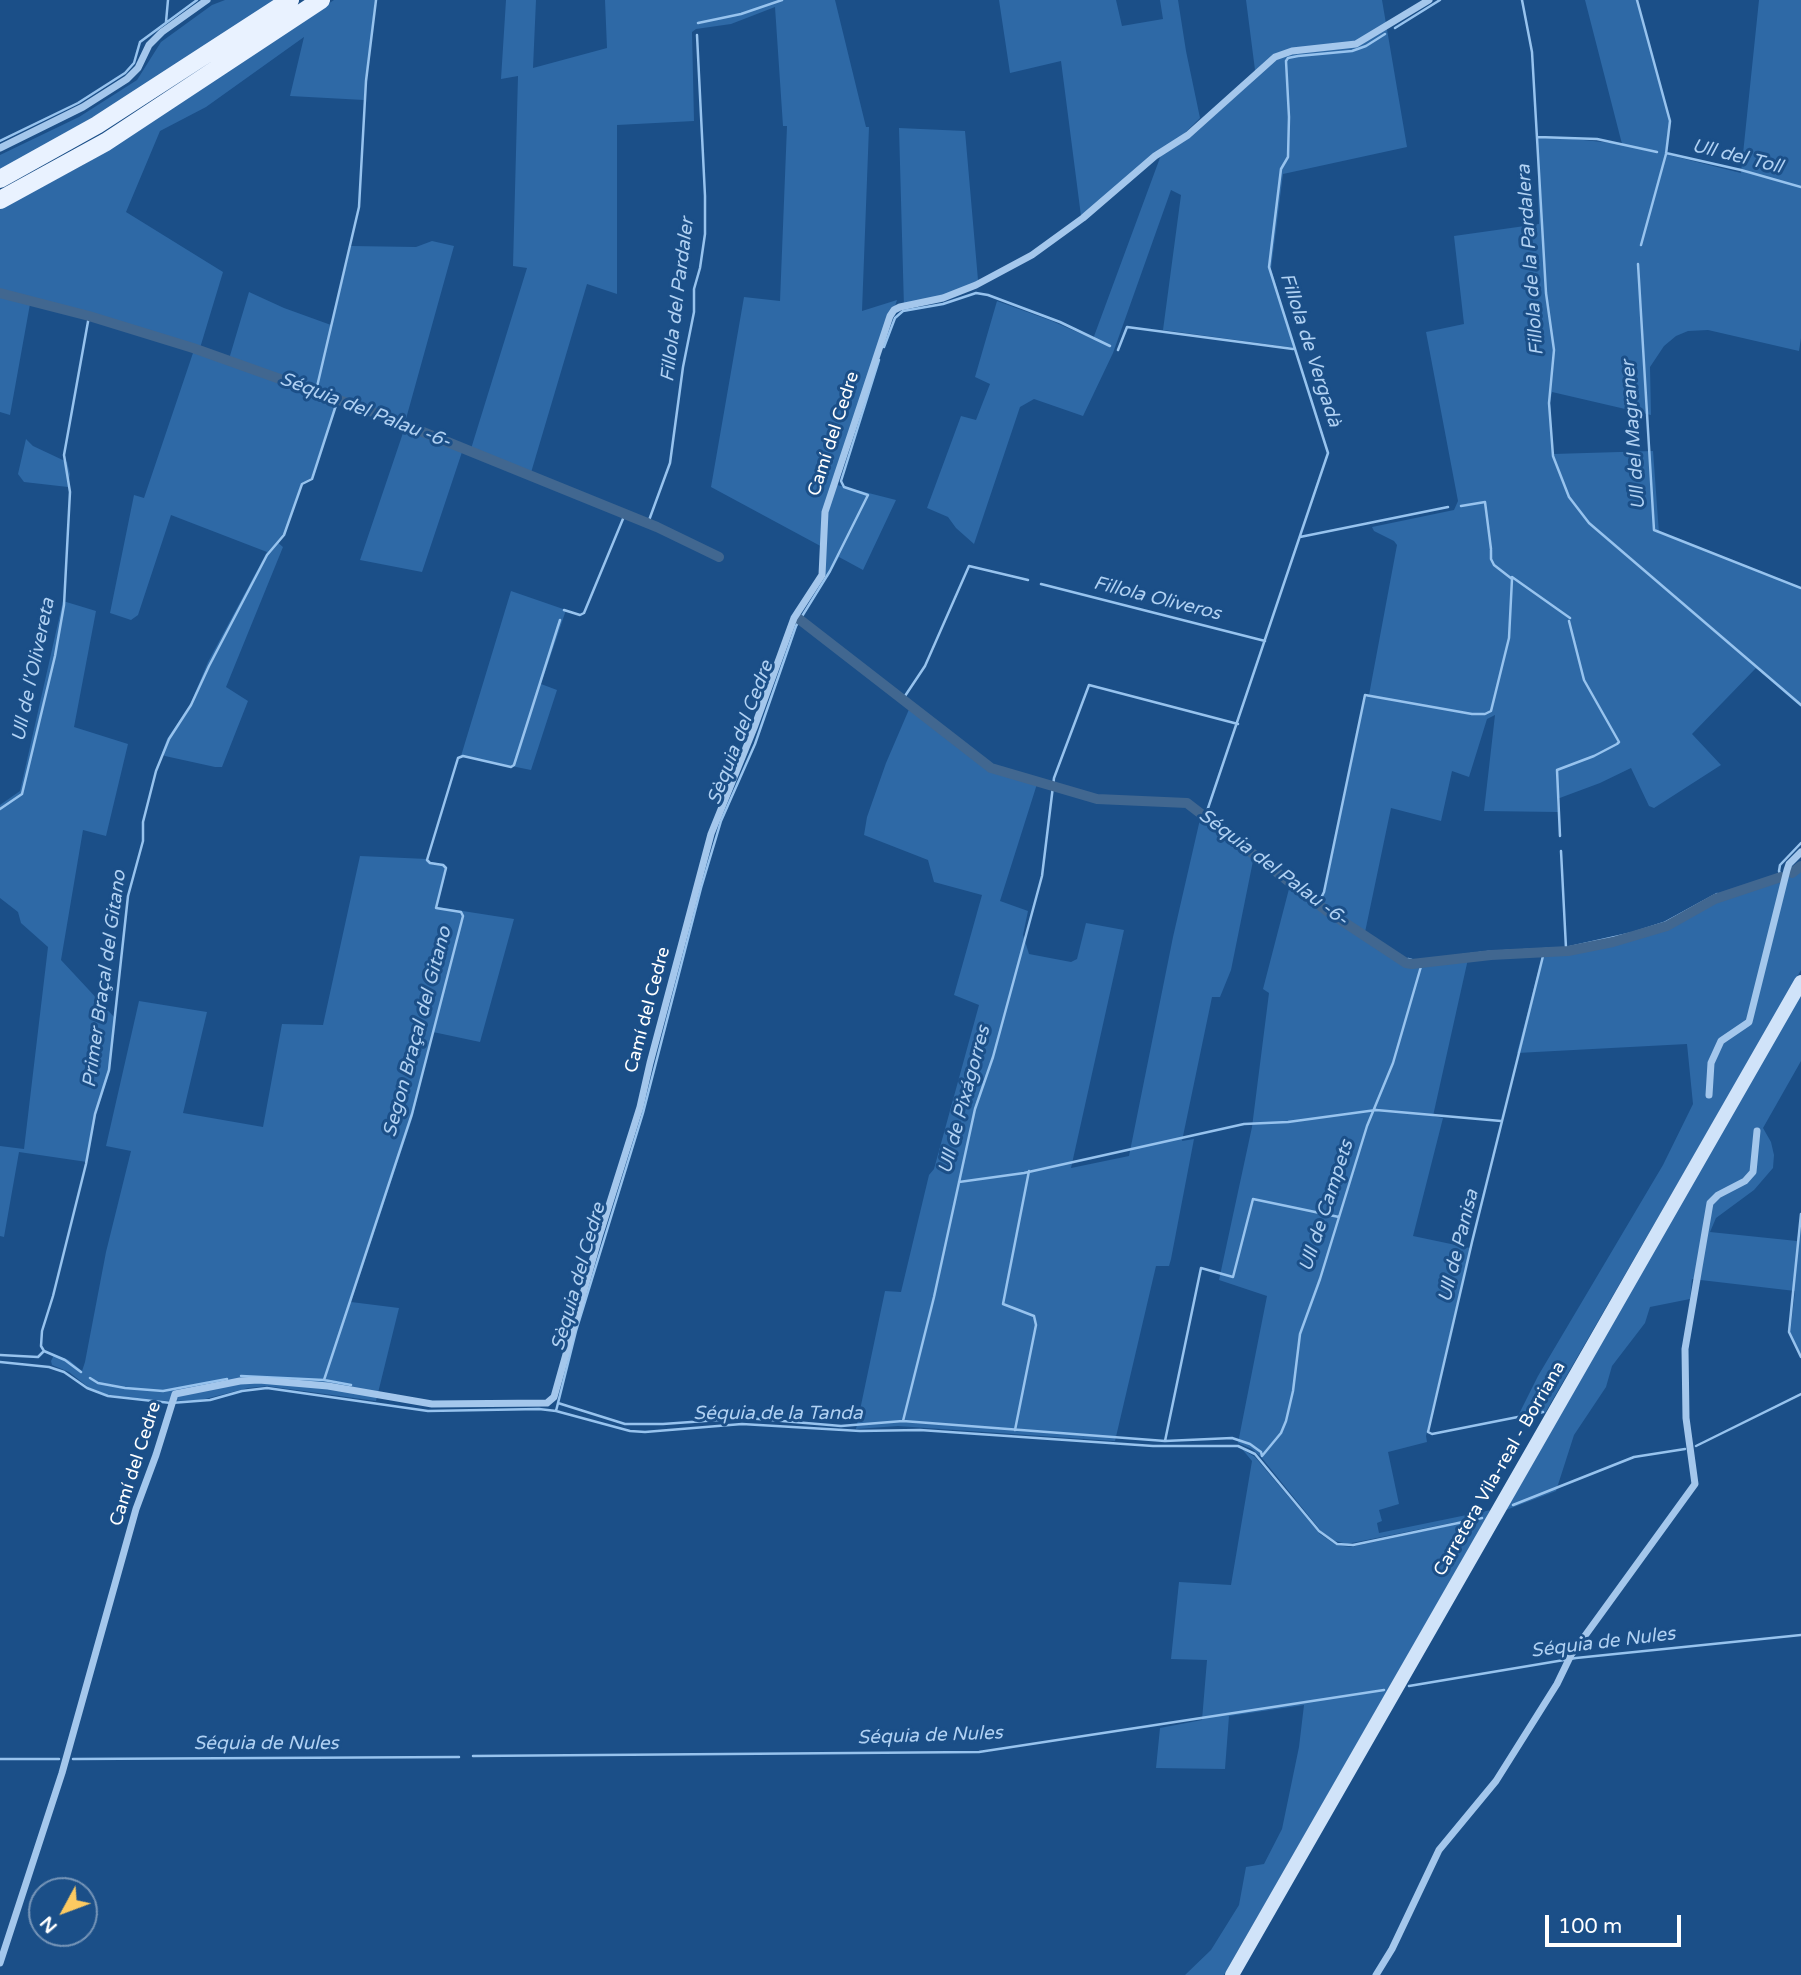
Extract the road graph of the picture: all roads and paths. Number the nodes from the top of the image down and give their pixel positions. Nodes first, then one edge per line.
1 (207, 0) edge
2 (290, 0) edge
3 (321, 0) edge
4 (1429, 0) edge
5 (0, 148) edge
6 (0, 179) edge
7 (0, 201) edge
8 (1801, 852) edge
9 (1801, 982) edge
10 (1709, 1096) dead end
11 (1757, 1131) dead end
12 (0, 1963) edge
13 (1232, 1975) edge
14 (1376, 1975) edge

1 - 5 street
2 - 6 main road
3 - 7 main road
4 - 12 street, Camí del Cedre
8 - 10 street
9 - 13 main road, Carretera Vila-real - Borriana
11 - 14 street

